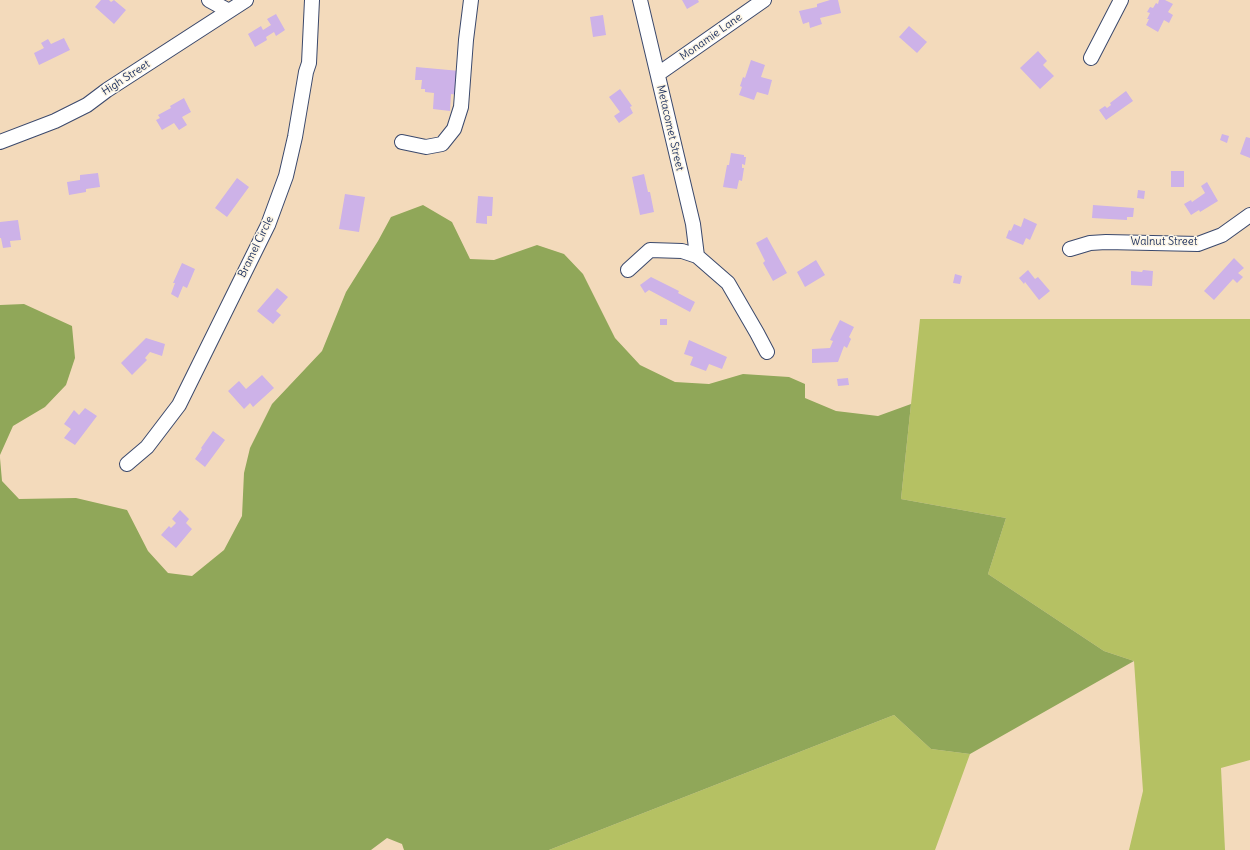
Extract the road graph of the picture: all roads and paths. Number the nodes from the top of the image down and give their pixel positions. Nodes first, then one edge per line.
1 (209, 0) edge
2 (246, 0) edge
3 (312, 0) edge
4 (471, 0) edge
5 (640, 0) edge
6 (764, 0) edge
7 (1121, 0) edge
8 (228, 11) junction
9 (1091, 58) dead end
10 (658, 74) junction
11 (0, 142) edge
12 (402, 142) dead end
13 (1250, 215) edge
14 (1070, 249) dead end
15 (697, 256) junction
16 (628, 270) dead end
17 (767, 352) dead end
18 (127, 464) dead end

1 - 8 street
2 - 8 street, High Street
3 - 18 street, Bramel Circle
4 - 12 street
5 - 10 street, Metacomet Street
6 - 10 street, Monamie Lane
7 - 9 street
8 - 11 street, High Street
10 - 15 street, Metacomet Street
13 - 14 street, Walnut Street
15 - 16 street
15 - 17 street

